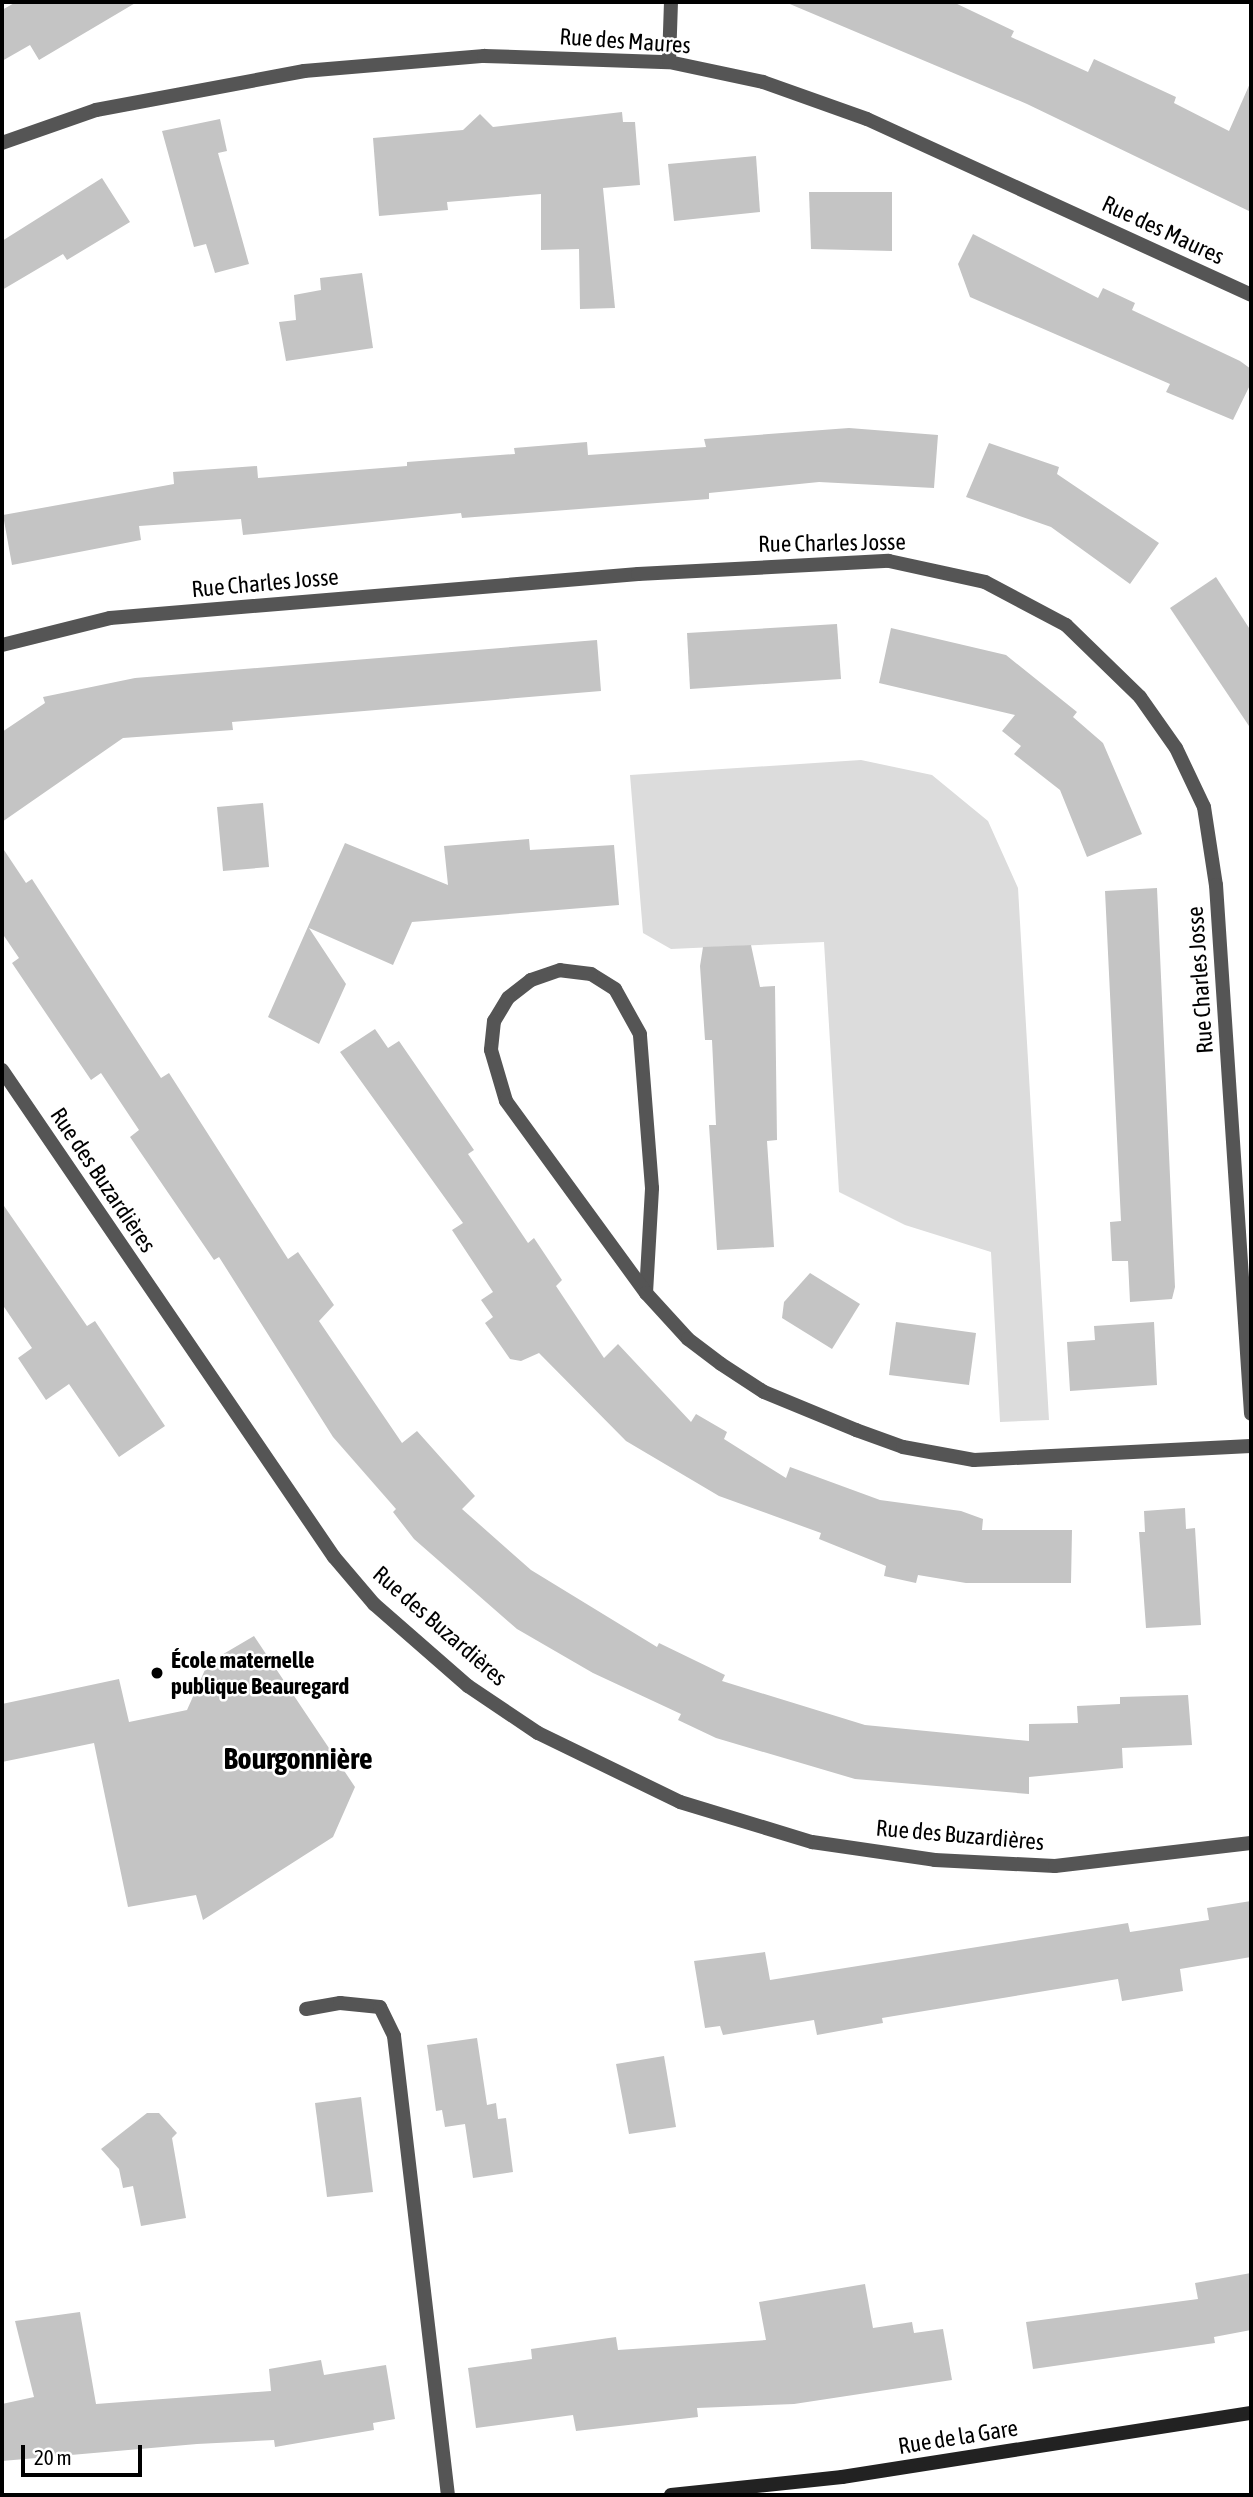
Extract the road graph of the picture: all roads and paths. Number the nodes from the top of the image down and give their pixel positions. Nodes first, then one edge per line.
1 (671, 2) edge
2 (669, 62) junction
3 (4, 137) edge
4 (1251, 295) edge
5 (2, 645) edge
6 (2, 1070) edge
7 (646, 1293) junction
8 (1251, 1414) edge
9 (1251, 1446) edge
10 (1251, 1843) edge
11 (306, 2010) dead end
12 (1251, 2413) edge
13 (448, 2495) edge
14 (671, 2495) edge

1 - 2 street
2 - 3 street, Rue des Maures
2 - 4 street, Rue des Maures
5 - 8 street, Rue Charles Josse
6 - 10 street, Rue des Buzardières
7 - 7 street
7 - 9 street
11 - 13 street
12 - 14 street, Rue de la Gare

